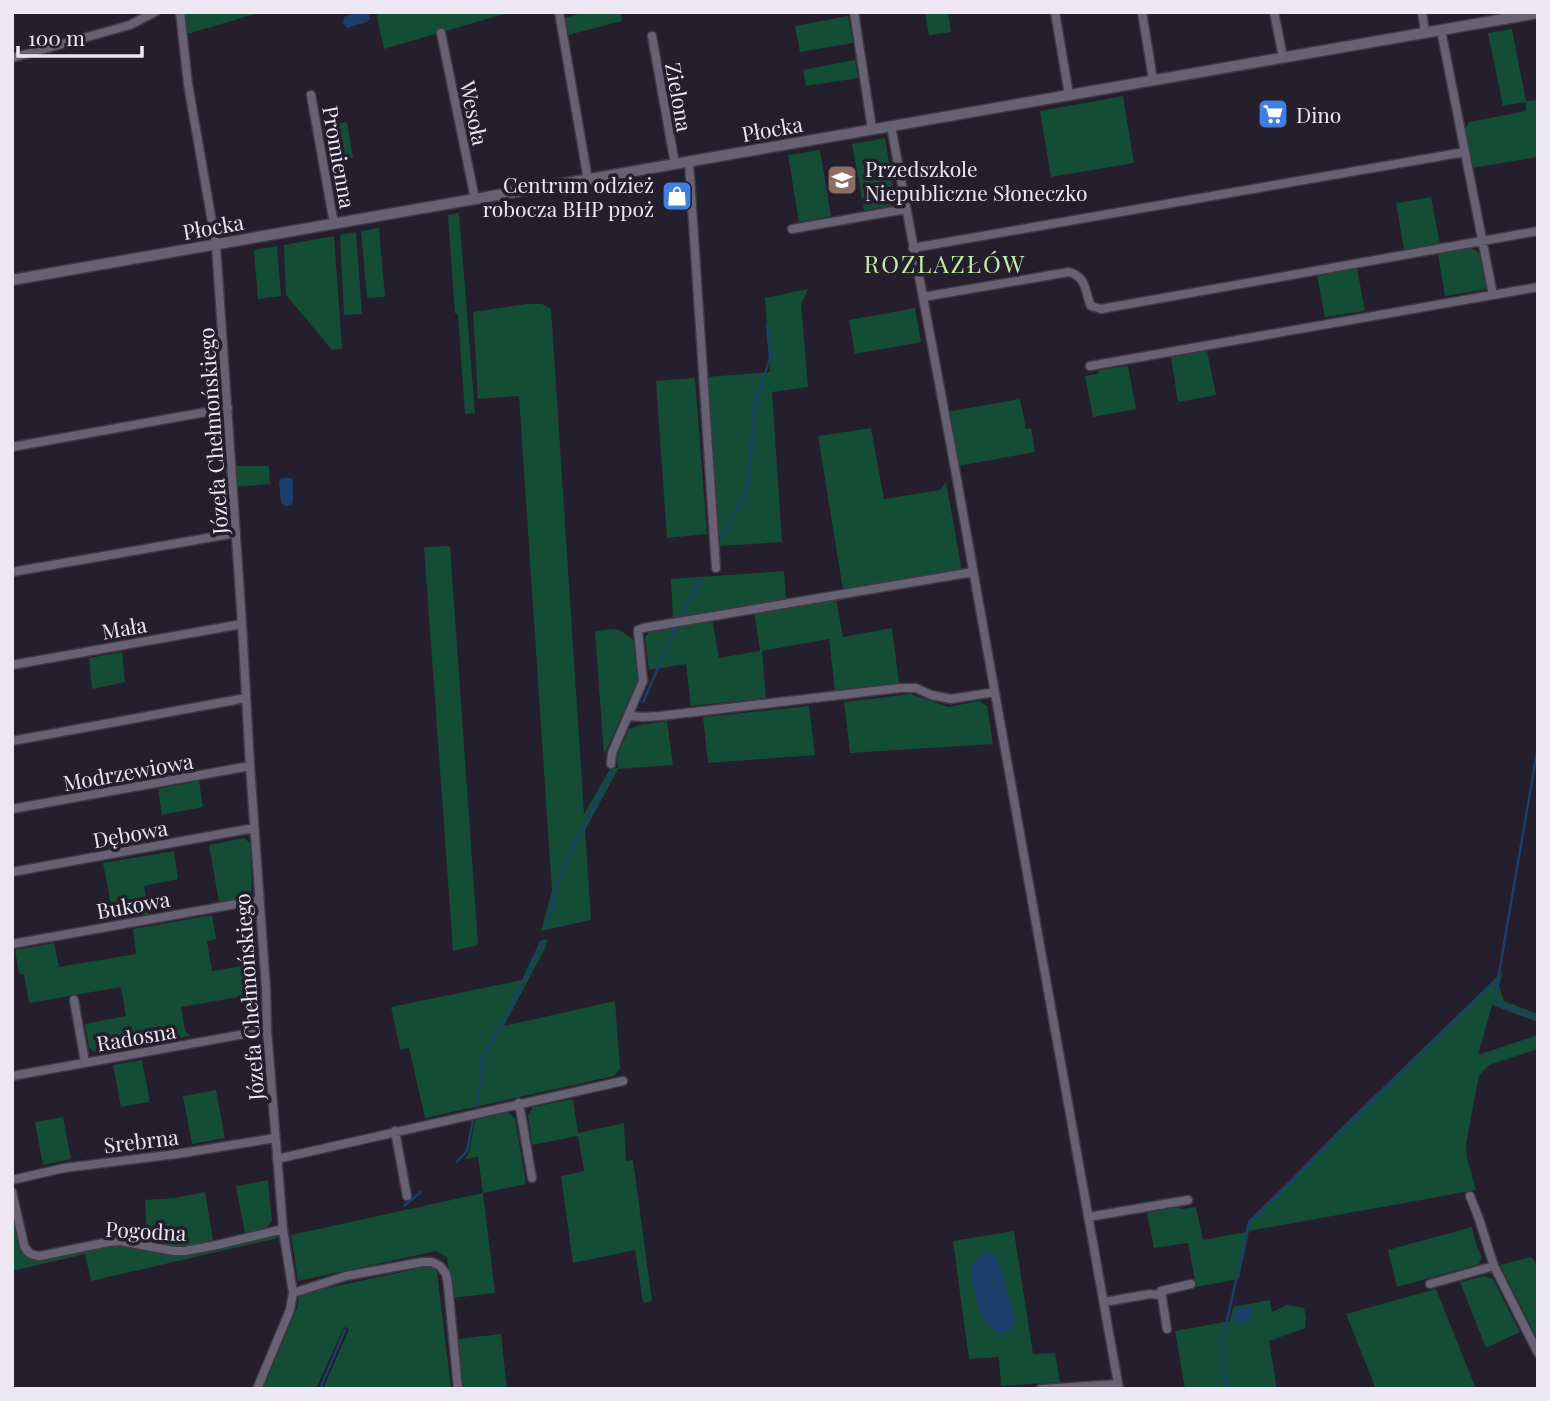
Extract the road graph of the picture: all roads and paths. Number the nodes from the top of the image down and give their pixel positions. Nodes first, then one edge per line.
1 (155, 12) edge
2 (180, 12) edge
3 (559, 12) edge
4 (854, 12) edge
5 (1055, 12) edge
6 (1142, 12) edge
7 (1275, 12) edge
8 (1422, 12) edge
9 (1538, 13) edge
10 (1441, 30) junction
11 (1425, 32) junction
12 (441, 33) dead end
13 (652, 36) dead end
14 (1283, 57) junction
15 (12, 58) edge
16 (1153, 80) junction
17 (1069, 94) junction
18 (311, 96) dead end
19 (891, 126) junction
20 (872, 129) junction
21 (1465, 152) junction
22 (689, 162) junction
23 (675, 164) junction
24 (588, 180) junction
25 (475, 199) junction
26 (906, 209) junction
27 (334, 224) junction
28 (792, 229) dead end
29 (1538, 231) edge
30 (1482, 242) junction
31 (216, 245) junction
32 (912, 248) junction
33 (12, 281) edge
34 (1538, 287) edge
35 (1493, 295) junction
36 (923, 297) junction
37 (1090, 366) dead end
38 (228, 408) junction
39 (12, 447) edge
40 (236, 533) junction
41 (716, 568) dead end
42 (12, 572) edge
43 (973, 572) junction
44 (242, 624) junction
45 (12, 665) edge
46 (995, 692) junction
47 (246, 698) junction
48 (629, 716) junction
49 (12, 741) edge
50 (611, 764) dead end
51 (250, 766) junction
52 (12, 809) edge
53 (254, 828) junction
54 (12, 872) edge
55 (259, 900) junction
56 (12, 944) edge
57 (74, 1000) dead end
58 (267, 1030) junction
59 (85, 1062) junction
60 (12, 1076) edge
61 (623, 1081) dead end
62 (519, 1103) junction
63 (395, 1131) junction
64 (275, 1138) junction
65 (277, 1159) junction
66 (532, 1178) dead end
67 (12, 1180) edge
68 (12, 1192) edge
69 (407, 1196) dead end
70 (1470, 1196) dead end
71 (1188, 1200) dead end
72 (1088, 1217) junction
73 (283, 1229) junction
74 (1493, 1266) junction
75 (1191, 1284) dead end
76 (1430, 1284) dead end
77 (293, 1293) junction
78 (1161, 1295) junction
79 (1104, 1302) junction
80 (1167, 1329) dead end
81 (1538, 1353) edge
82 (1119, 1386) edge
83 (257, 1389) edge
84 (458, 1389) edge
85 (1041, 1389) edge

1 - 15 street
2 - 31 street, Józefa Chełmońskiego
3 - 24 street
4 - 20 street
5 - 17 street
6 - 16 street
7 - 14 street
8 - 11 street
9 - 10 street, Płocka
10 - 11 street, Płocka
10 - 21 street
11 - 14 street, Płocka
12 - 25 street, Wesoła
13 - 23 street, Zielona
14 - 16 street, Płocka
16 - 17 street, Płocka
17 - 19 street, Płocka
18 - 27 street, Promienna
19 - 20 street, Płocka
19 - 26 street
20 - 22 street, Płocka
21 - 30 street
21 - 32 street
22 - 23 street, Płocka
22 - 41 street
23 - 24 street, Płocka
24 - 25 street, Płocka
25 - 27 street, Płocka
26 - 28 street
26 - 32 street
27 - 31 street, Płocka
29 - 30 street
30 - 35 street
30 - 36 street
31 - 33 street, Płocka
31 - 38 street, Józefa Chełmońskiego
32 - 36 street
34 - 35 street
35 - 37 street
36 - 43 street
38 - 39 street
38 - 40 street, Józefa Chełmońskiego
40 - 42 street
40 - 44 street, Józefa Chełmońskiego
43 - 46 street
43 - 48 street
44 - 45 street, Mała
44 - 47 street, Józefa Chełmońskiego
46 - 48 street
46 - 72 street
47 - 49 street
47 - 51 street, Józefa Chełmońskiego
48 - 50 street
51 - 52 street, Modrzewiowa
51 - 53 street, Józefa Chełmońskiego
53 - 54 street, Dębowa
53 - 55 street, Józefa Chełmońskiego
55 - 56 street, Bukowa
55 - 58 street, Józefa Chełmońskiego
57 - 59 street
58 - 59 street, Radosna
58 - 64 street, Józefa Chełmońskiego
59 - 60 street, Radosna
61 - 62 street
62 - 63 street
62 - 66 street
63 - 65 street
63 - 69 street
64 - 65 street, Józefa Chełmońskiego
64 - 67 street, Srebrna
65 - 73 street, Józefa Chełmońskiego
68 - 73 street, Pogodna
70 - 74 street
71 - 72 street
72 - 79 street
73 - 77 street, Józefa Chełmońskiego
74 - 76 street
74 - 81 street
75 - 78 street
77 - 83 street
77 - 84 street
78 - 79 street
78 - 80 street
79 - 82 street
82 - 85 street

